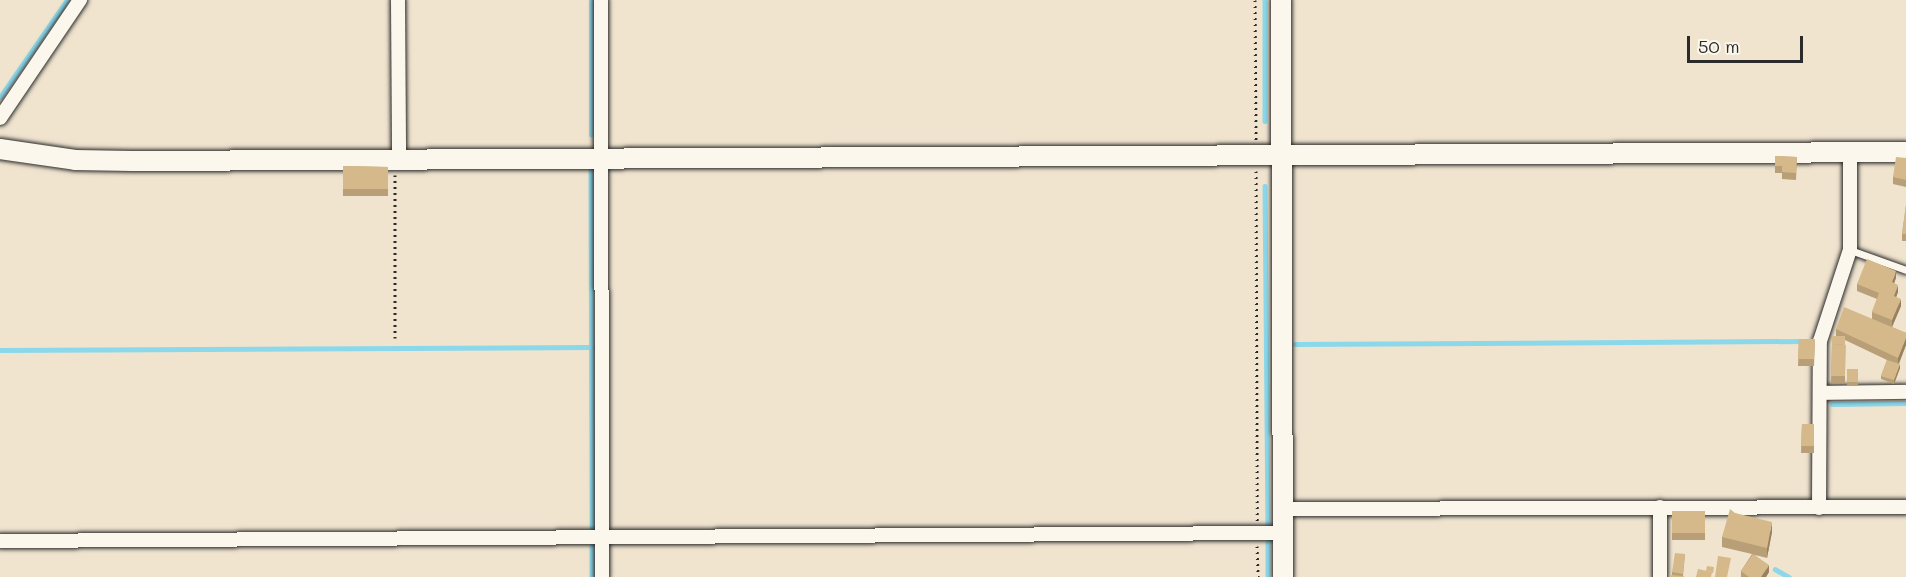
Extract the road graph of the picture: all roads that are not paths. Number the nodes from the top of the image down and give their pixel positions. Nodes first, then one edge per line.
1 (80, 0) edge
2 (399, 0) edge
3 (601, 0) edge
4 (1281, 0) edge
5 (0, 118) edge
6 (0, 149) edge
7 (1850, 152) junction
8 (1906, 152) edge
9 (1281, 154) junction
10 (397, 158) junction
11 (602, 158) junction
12 (1850, 250) junction
13 (1906, 270) edge
14 (1906, 392) edge
15 (1820, 393) junction
16 (1660, 507) junction
17 (1906, 507) edge
18 (1819, 508) junction
19 (1283, 509) junction
20 (1284, 533) junction
21 (601, 538) junction
22 (0, 541) edge
23 (602, 577) edge
24 (1283, 577) edge
25 (1660, 577) edge

1 - 5 street
2 - 10 street
3 - 11 street
4 - 9 street
6 - 10 street
7 - 8 street
7 - 9 street
7 - 12 street
9 - 11 street
9 - 19 street
10 - 11 street
11 - 21 street
12 - 13 lane
12 - 15 street
14 - 15 street
15 - 18 street
16 - 18 street
16 - 19 street
16 - 25 street
17 - 18 street
19 - 20 street
20 - 21 street
20 - 24 street
21 - 22 street
21 - 23 street

